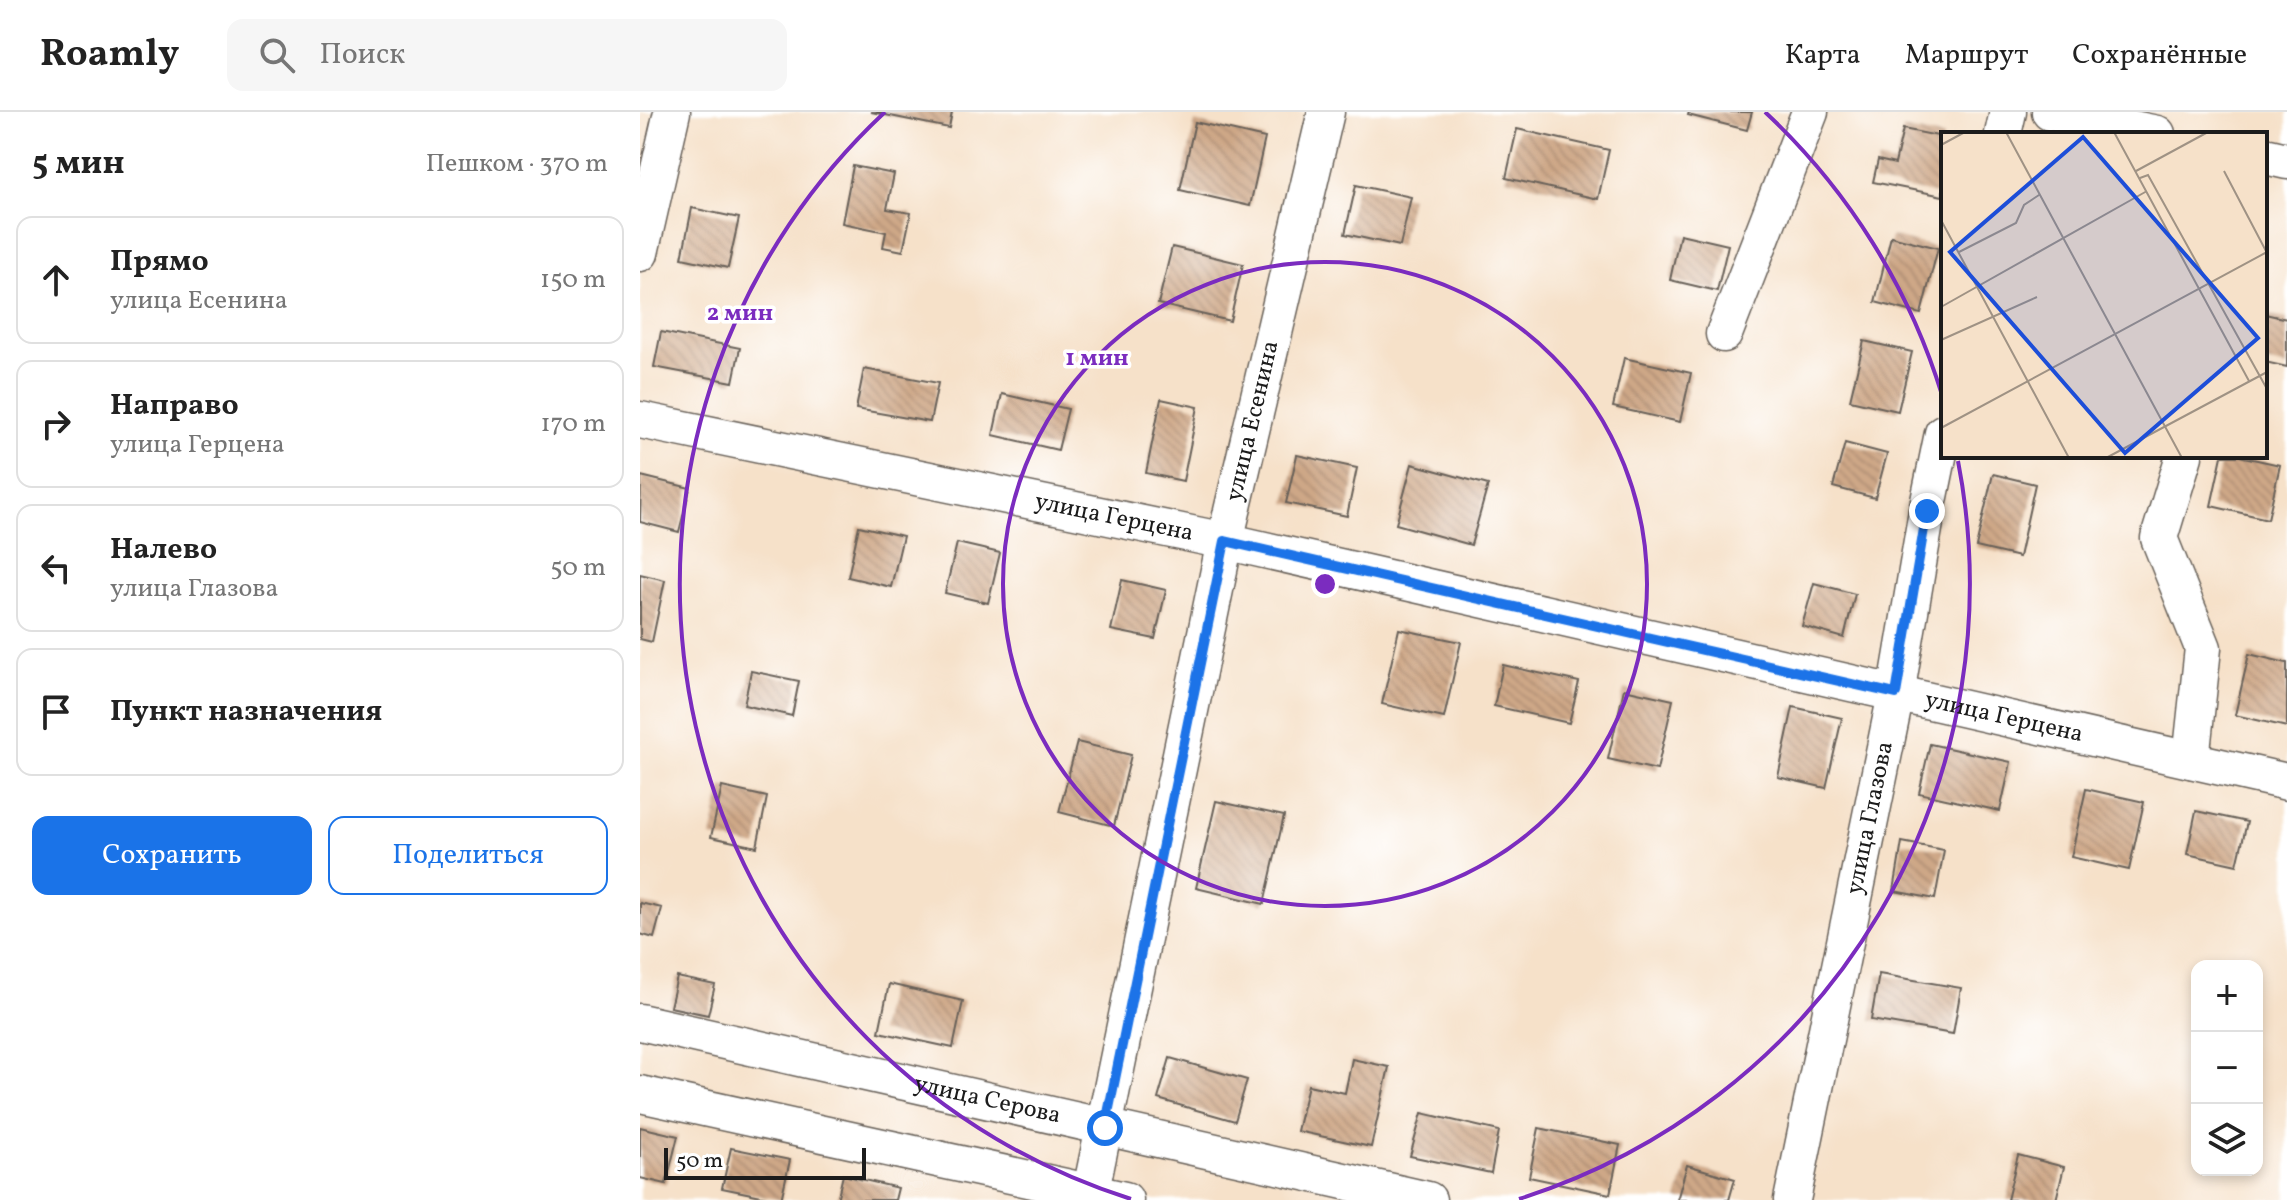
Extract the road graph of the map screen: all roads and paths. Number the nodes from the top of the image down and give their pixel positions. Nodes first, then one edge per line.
1 (672, 112) edge
2 (1326, 112) edge
3 (1810, 112) edge
4 (2008, 112) edge
5 (2050, 112) edge
6 (2003, 132) edge
7 (2147, 132) edge
8 (2267, 156) edge
9 (2287, 161) edge
10 (640, 253) edge
11 (1724, 334) dead end
12 (640, 420) edge
13 (1941, 443) edge
14 (2183, 458) edge
15 (1225, 541) junction
16 (1896, 694) junction
17 (2191, 760) junction
18 (2287, 782) edge
19 (640, 1022) edge
20 (640, 1094) edge
21 (1105, 1128) junction
22 (1102, 1198) edge
23 (1428, 1200) edge
24 (1792, 1200) edge

1 - 10 street
2 - 15 street, улица Есенина
3 - 11 street
4 - 6 street
5 - 7 street
8 - 9 street
12 - 15 street, улица Герцена
13 - 16 street, улица Глазова
14 - 17 street
15 - 16 street, улица Герцена
15 - 21 street, улица Есенина
16 - 17 street, улица Герцена
16 - 24 street, улица Глазова
17 - 18 street, улица Герцена
19 - 21 street, улица Серова
20 - 22 street
21 - 22 street, улица Есенина
21 - 23 street, улица Серова

